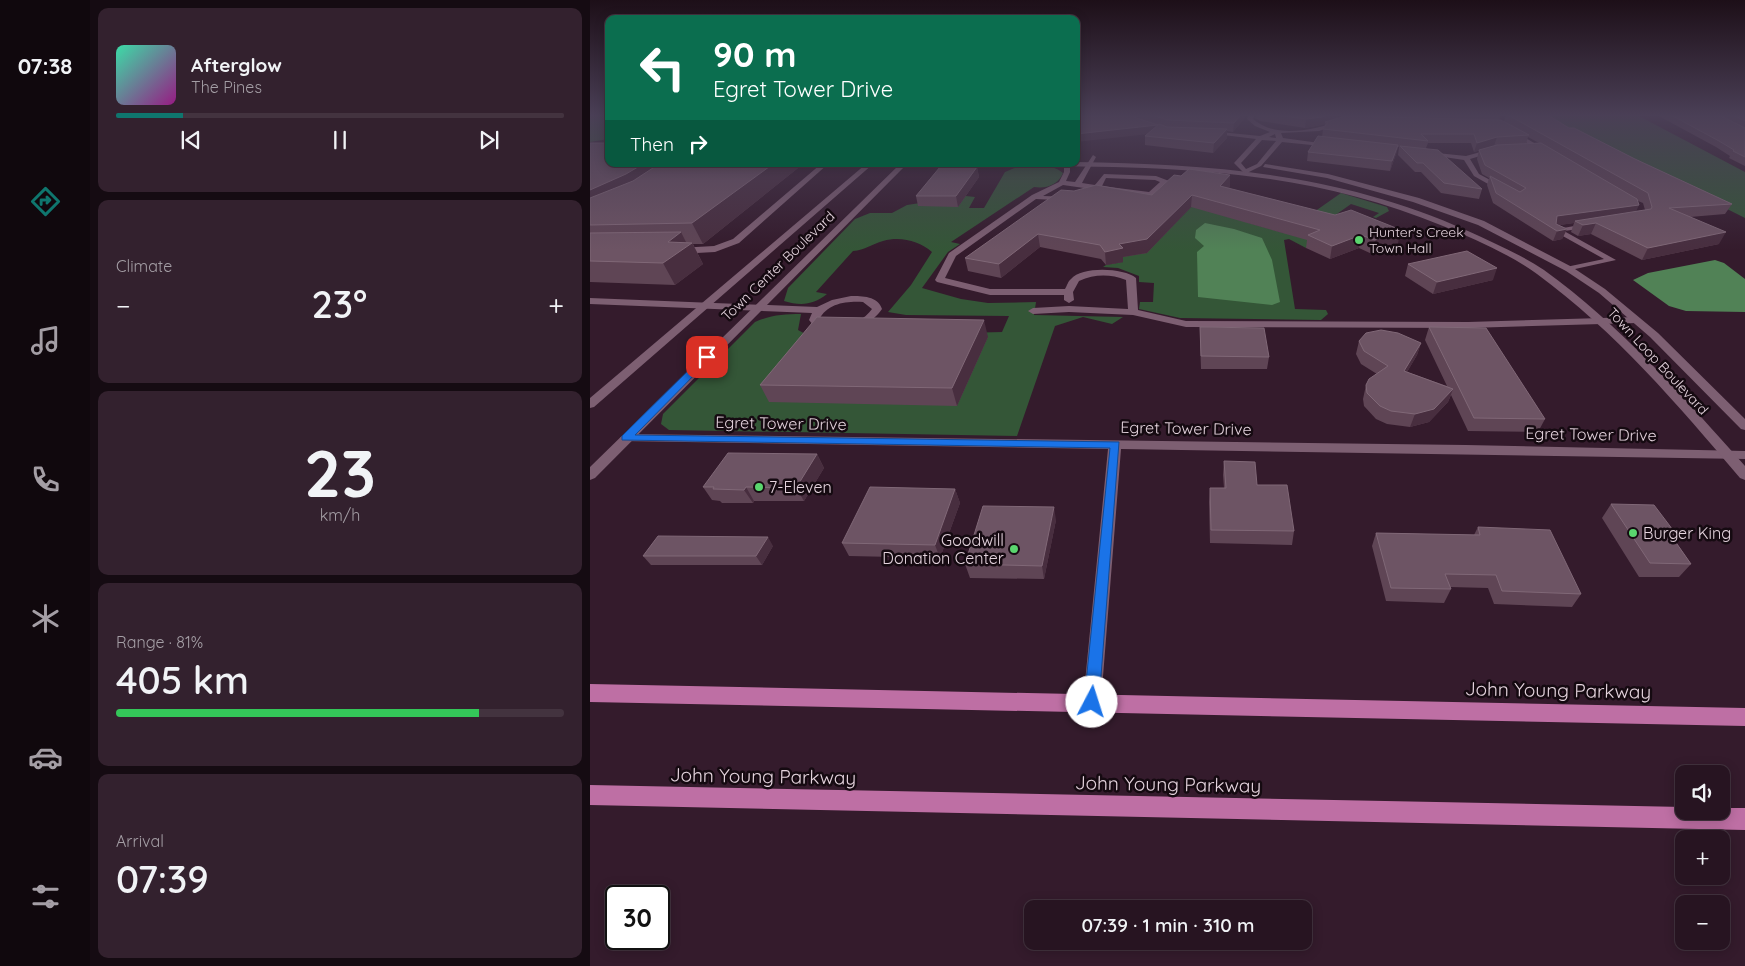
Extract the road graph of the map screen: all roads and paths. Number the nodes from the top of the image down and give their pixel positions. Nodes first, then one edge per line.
1 (1091, 160) joint
2 (1092, 160) edge
3 (1095, 160) edge
4 (1240, 160) edge
5 (1263, 160) edge
6 (1467, 160) edge
7 (1080, 162) edge
8 (1237, 163) junction
9 (1259, 165) junction
10 (822, 167) edge
11 (866, 167) edge
12 (901, 167) edge
13 (1067, 167) edge
14 (1245, 172) junction
15 (1062, 183) junction
16 (1077, 185) junction
17 (1099, 188) junction
18 (1509, 194) edge
19 (1035, 197) junction
20 (1603, 223) edge
21 (666, 250) edge
22 (1569, 269) junction
23 (1068, 292) junction
24 (590, 301) edge
25 (705, 304) junction
26 (757, 307) junction
27 (1069, 309) junction
28 (820, 310) junction
29 (1033, 310) dead end
30 (1133, 312) junction
31 (1636, 320) junction
32 (1603, 321) junction
33 (590, 404) edge
34 (1745, 426) edge
35 (626, 438) junction
36 (1115, 445) junction
37 (1727, 455) junction
38 (1745, 456) edge
39 (590, 475) edge
40 (1745, 475) edge
41 (590, 693) edge
42 (1092, 702) junction
43 (1745, 717) edge
44 (590, 795) edge
45 (1745, 819) edge

1 - 7 street, Town Loop Boulevard
1 - 16 street
2 - 14 street, Town Loop Boulevard
3 - 8 street, Town Loop Boulevard
4 - 8 street
5 - 9 street
6 - 18 street
8 - 9 street, Town Loop Boulevard
8 - 14 street
9 - 14 street
9 - 22 street, Town Loop Boulevard
10 - 21 street
11 - 25 street, Town Center Boulevard
12 - 26 street, Town Center Boulevard
13 - 15 street
14 - 32 street, Town Loop Boulevard
15 - 16 street
15 - 19 street
16 - 17 street
17 - 17 street
17 - 19 street
19 - 23 street
20 - 22 street
22 - 31 street, Town Loop Boulevard
23 - 27 street
23 - 30 street
24 - 25 street
25 - 26 street
25 - 33 street, Town Center Boulevard
26 - 28 street
26 - 35 street, Town Center Boulevard
27 - 29 street
27 - 30 street
28 - 28 street
30 - 32 street
31 - 32 street
31 - 34 street, Town Loop Boulevard
32 - 37 street, Town Loop Boulevard
35 - 36 street, Egret Tower Drive
35 - 39 street, Town Center Boulevard
36 - 37 street, Egret Tower Drive
36 - 42 street
37 - 38 street, Egret Tower Drive
37 - 40 street, Town Loop Boulevard
41 - 42 highway, John Young Parkway
42 - 43 highway, John Young Parkway
44 - 45 highway, John Young Parkway

